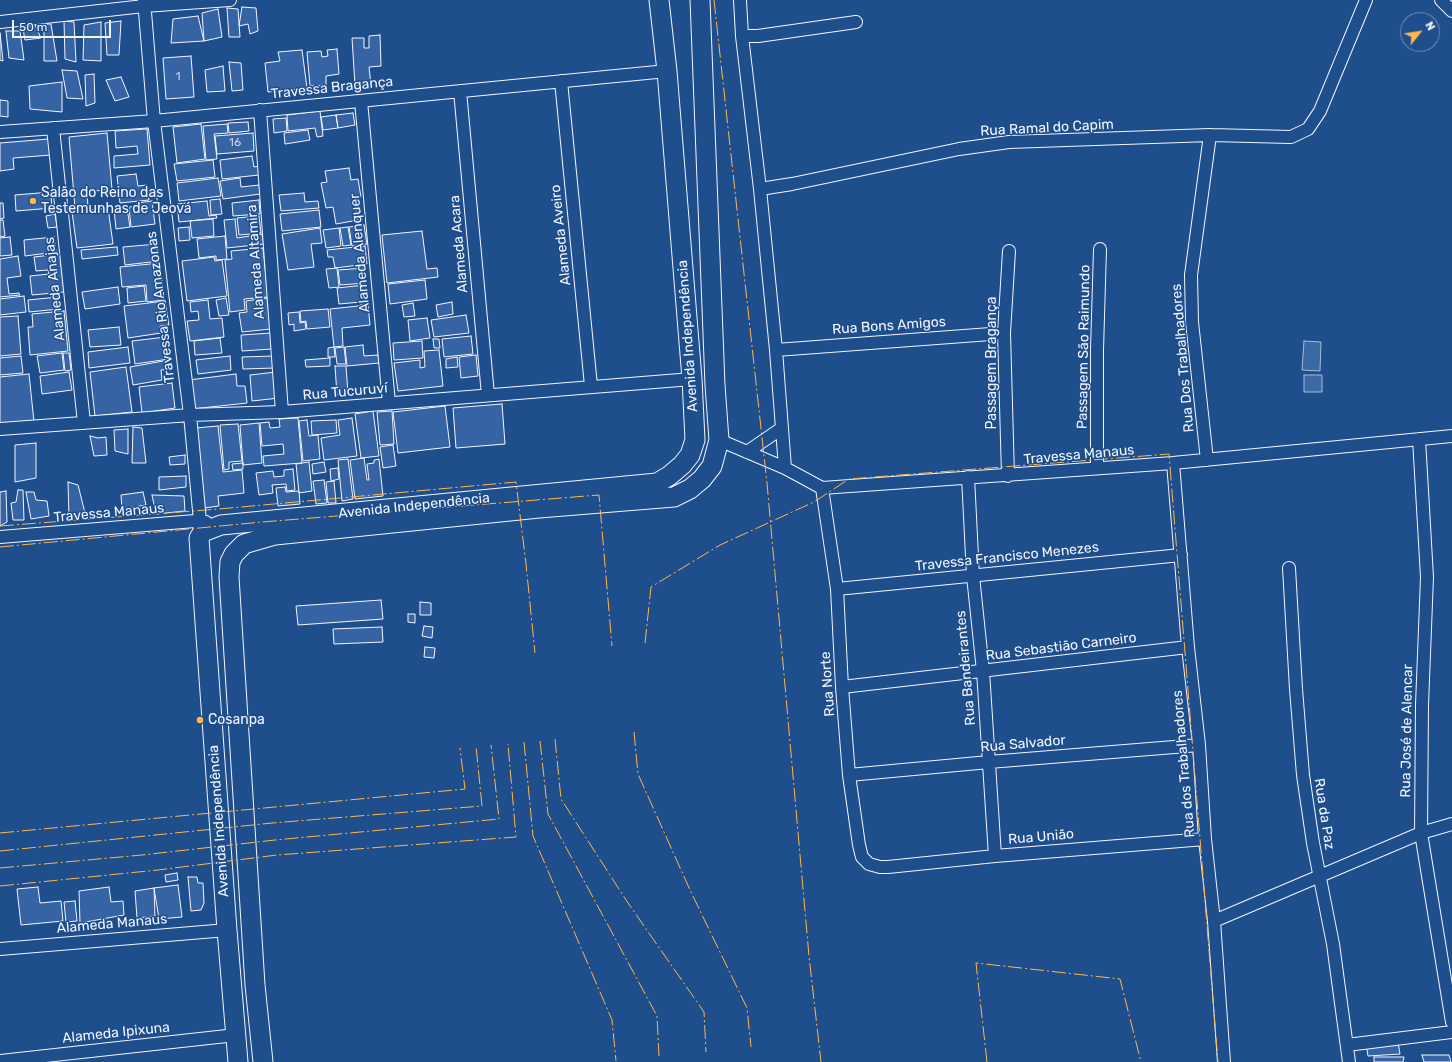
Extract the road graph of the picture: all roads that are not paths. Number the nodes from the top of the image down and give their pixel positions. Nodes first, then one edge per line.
1 (230, 0) edge
2 (659, 0) edge
3 (700, 0) edge
4 (740, 0) edge
5 (1366, 0) edge
6 (1441, 0) edge
7 (144, 3) edge
8 (1452, 11) edge
9 (0, 22) edge
10 (856, 22) dead end
11 (742, 36) junction
12 (667, 71) junction
13 (561, 81) junction
14 (460, 91) junction
15 (361, 101) junction
16 (260, 110) junction
17 (154, 121) junction
18 (54, 128) junction
19 (0, 132) edge
20 (1210, 135) junction
21 (760, 189) junction
22 (1100, 249) dead end
23 (1009, 251) dead end
24 (1004, 333) junction
25 (776, 350) junction
26 (692, 379) junction
27 (591, 386) junction
28 (488, 395) junction
29 (389, 403) junction
30 (282, 412) junction
31 (190, 415) junction
32 (84, 423) junction
33 (782, 428) junction
34 (0, 429) edge
35 (1452, 436) edge
36 (1419, 439) junction
37 (719, 440) junction
38 (747, 452) junction
39 (1206, 460) junction
40 (1173, 463) junction
41 (785, 468) junction
42 (1097, 468) junction
43 (1008, 476) junction
44 (968, 477) junction
45 (822, 488) junction
46 (199, 529) junction
47 (0, 537) edge
48 (1181, 555) junction
49 (1289, 568) dead end
50 (973, 576) junction
51 (837, 589) junction
52 (1188, 647) junction
53 (982, 671) junction
54 (842, 687) junction
55 (1199, 745) junction
56 (989, 762) junction
57 (849, 775) junction
58 (1452, 824) edge
59 (1421, 833) junction
60 (1205, 839) junction
61 (995, 856) junction
62 (880, 867) joint
63 (1319, 877) junction
64 (1214, 922) junction
65 (227, 930) junction
66 (0, 949) edge
67 (255, 985) junction
68 (1452, 1022) edge
69 (1452, 1032) edge
70 (236, 1036) junction
71 (1347, 1045) junction
72 (0, 1061) edge
73 (238, 1062) edge
74 (263, 1062) edge
75 (1224, 1062) edge
76 (1349, 1062) edge

1 - 7 street
2 - 12 main road, Avenida Independência
3 - 37 main road, Avenida Independência
4 - 11 street
5 - 20 street, Rua Ramal do Capim
6 - 8 street
7 - 9 street
7 - 17 street, Travessa Rio Amazonas
10 - 11 street
11 - 21 street
12 - 13 street, Travessa Bragança
12 - 26 main road, Avenida Independência
13 - 14 street, Travessa Bragança
13 - 27 street, Alameda Aveiro
14 - 15 street, Travessa Bragança
14 - 28 street, Alameda Acara
15 - 16 street, Travessa Bragança
15 - 29 street, Alameda Alenquer
16 - 17 street, Travessa Bragança
16 - 30 street, Alameda Altamira
17 - 18 street, Travessa Bragança
17 - 31 street, Travessa Rio Amazonas
18 - 19 street, Travessa Bragança
18 - 32 street, Alameda Anajas
20 - 21 street, Rua Ramal do Capim
20 - 39 street, Rua Dos Trabalhadores
21 - 25 street
22 - 42 street, Passagem São Raimundo
23 - 24 street, Passagem Bragança
24 - 25 street, Rua Bons Amigos
24 - 43 street, Passagem Bragança
25 - 33 street
26 - 27 street, Rua Tucuruví
26 - 46 main road, Avenida Independência
27 - 28 street, Rua Tucuruví
28 - 29 street, Rua Tucuruví
29 - 30 street, Rua Tucuruví
30 - 31 street, Rua Tucuruví
31 - 32 street, Rua Tucuruví
31 - 46 street, Travessa Rio Amazonas
32 - 34 street, Rua Tucuruví
33 - 38 street
33 - 41 street
35 - 36 street, Travessa Manaus
36 - 39 street, Travessa Manaus
36 - 59 street, Rua José de Alencar
37 - 38 street
37 - 67 main road, Avenida Independência
38 - 41 street
39 - 40 street, Travessa Manaus
40 - 42 street, Travessa Manaus
40 - 48 street, Rua dos Trabalhadores
41 - 45 street
42 - 43 street, Travessa Manaus
43 - 44 street, Travessa Manaus
44 - 45 street, Travessa Manaus
44 - 50 street, Rua Bandeirantes
45 - 51 street, Rua Norte
46 - 47 street, Travessa Manaus
46 - 65 main road, Avenida Independência
48 - 50 street, Travessa Francisco Menezes
48 - 52 street, Rua dos Trabalhadores
49 - 63 street, Rua da Paz
50 - 51 street, Travessa Francisco Menezes
50 - 53 street, Rua Bandeirantes
51 - 54 street, Rua Norte
52 - 53 street, Rua Sebastião Carneiro
52 - 55 street, Rua dos Trabalhadores
53 - 54 street, Rua Sebastião Carneiro
53 - 56 street, Rua Bandeirantes
54 - 57 street, Rua Norte
55 - 56 street, Rua Salvador
55 - 60 street, Rua dos Trabalhadores
56 - 57 street, Rua Salvador
56 - 61 street, Rua Bandeirantes
57 - 62 street, Rua Norte
58 - 59 street
59 - 63 street
59 - 68 street, Rua José de Alencar
60 - 61 street, Rua União
60 - 64 street, Rua dos Trabalhadores
61 - 62 street, Rua União
63 - 64 street
63 - 71 street, Rua da Paz
64 - 75 street, Rua dos Trabalhadores
65 - 66 street, Alameda Manaus
65 - 67 main road
65 - 70 main road, Avenida Independência
67 - 74 main road, Avenida Independência
69 - 71 street
70 - 72 street, Alameda Ipixuna
70 - 73 main road, Avenida Independência
71 - 76 street, Rua da Paz

